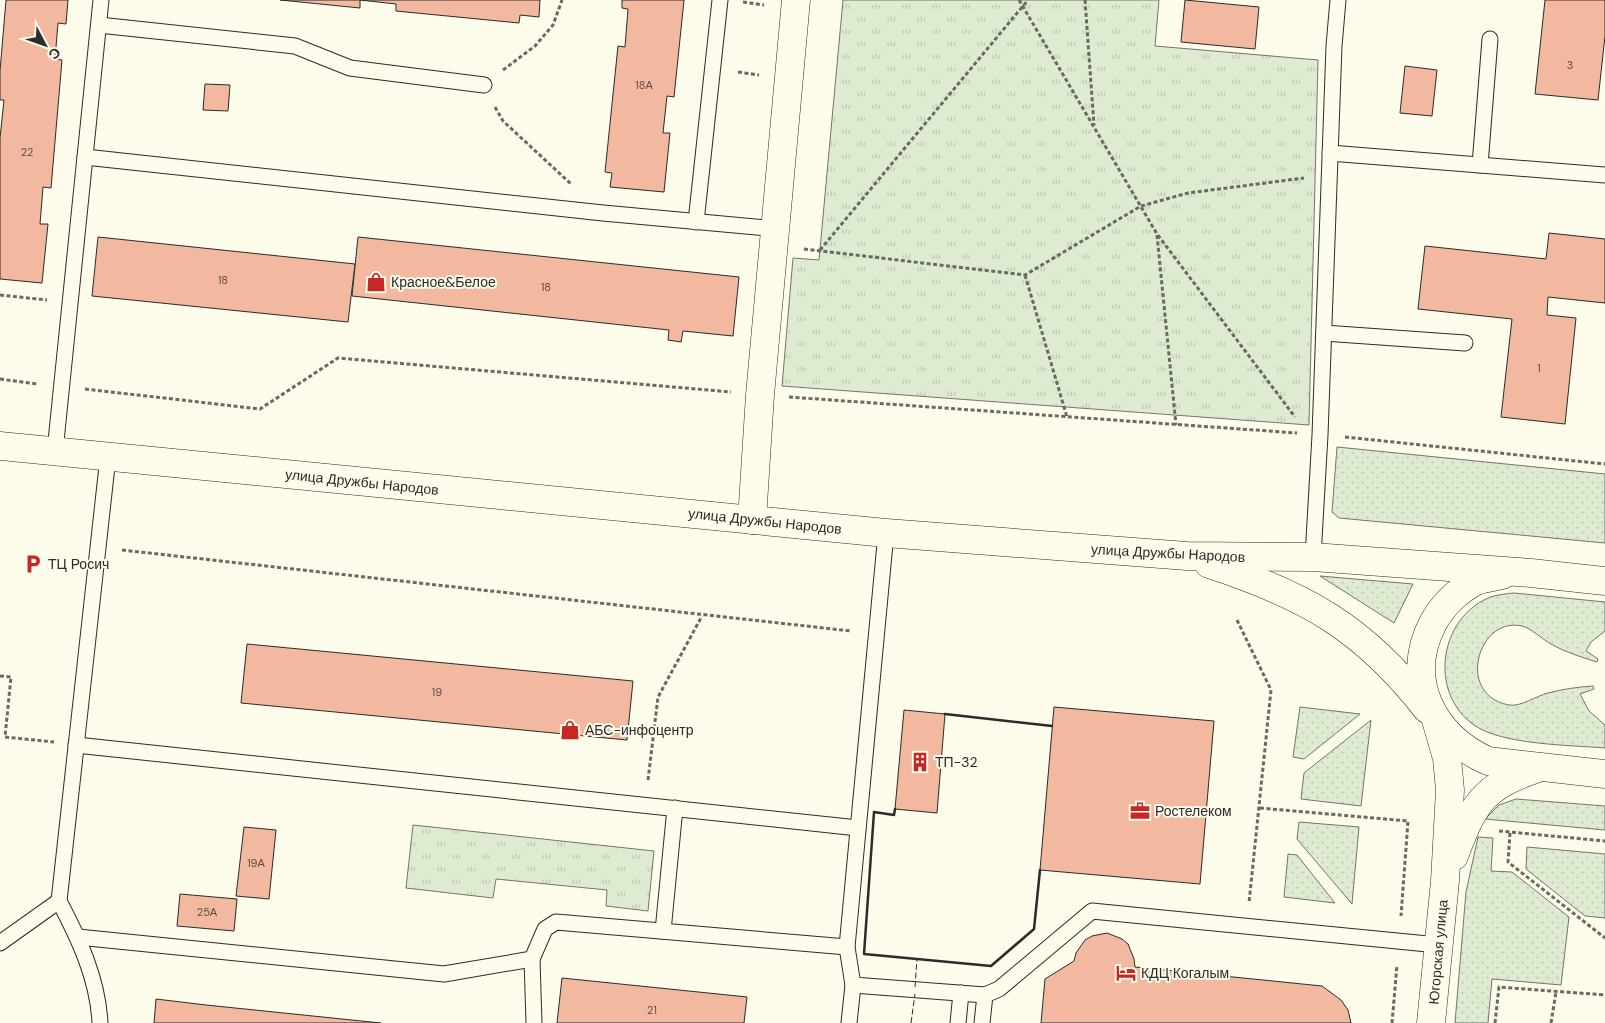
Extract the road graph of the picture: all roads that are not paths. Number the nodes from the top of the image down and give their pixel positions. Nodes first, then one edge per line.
1 (101, 0) edge
2 (720, 0) edge
3 (796, 0) edge
4 (1338, 0) edge
5 (98, 25) junction
6 (1490, 39) dead end
7 (484, 85) road end
8 (1330, 153) junction
9 (85, 157) junction
10 (1480, 165) junction
11 (1605, 175) edge
12 (696, 222) junction
13 (777, 229) junction
14 (1324, 333) junction
15 (1465, 344) dead end
16 (0, 446) edge
17 (55, 451) junction
18 (108, 457) junction
19 (752, 520) junction
20 (886, 533) junction
21 (1187, 556) junction
22 (1314, 557) junction
23 (1531, 572) junction
24 (1605, 581) edge
25 (1436, 720) junction
26 (76, 745) junction
27 (1538, 768) junction
28 (1605, 774) edge
29 (675, 808) junction
30 (858, 828) junction
31 (1444, 881) junction
32 (59, 901) junction
33 (663, 931) junction
34 (78, 937) junction
35 (0, 943) edge
36 (1438, 945) junction
37 (847, 948) junction
38 (532, 959) junction
39 (853, 985) junction
40 (961, 993) junction
41 (985, 995) junction
42 (100, 1023) edge
43 (534, 1023) edge
44 (849, 1023) edge
45 (958, 1023) edge
46 (982, 1023) edge
47 (1431, 1023) edge

1 - 5 lane
2 - 12 lane
3 - 13 main road
4 - 8 lane
5 - 7 lane
5 - 9 lane
6 - 10 lane
8 - 10 lane
8 - 14 lane
9 - 12 lane
9 - 17 lane
10 - 11 lane
12 - 13 lane
13 - 19 main road
14 - 15 lane
14 - 22 lane
16 - 17 main road, улица Дружбы Народов
17 - 18 main road, улица Дружбы Народов
18 - 19 main road, улица Дружбы Народов
18 - 26 lane
19 - 20 main road, улица Дружбы Народов
20 - 21 main road, улица Дружбы Народов
20 - 30 lane
21 - 22 main road, улица Дружбы Народов
21 - 25 main road
22 - 23 main road, улица Дружбы Народов
23 - 24 main road, улица Дружбы Народов
23 - 25 main road, улица Дружбы Народов
25 - 27 main road, улица Дружбы Народов
25 - 31 main road
26 - 29 lane
26 - 32 lane
27 - 28 main road, улица Дружбы Народов
27 - 31 main road
29 - 30 lane
29 - 33 lane
30 - 37 lane
31 - 36 main road, Югорская улица
32 - 34 lane
32 - 35 lane
33 - 37 lane
33 - 38 lane
34 - 38 lane
34 - 42 lane
36 - 41 lane
36 - 47 main road, Югорская улица
37 - 39 lane
38 - 43 lane
39 - 40 lane
39 - 44 lane
40 - 41 lane
40 - 45 lane
41 - 46 lane

